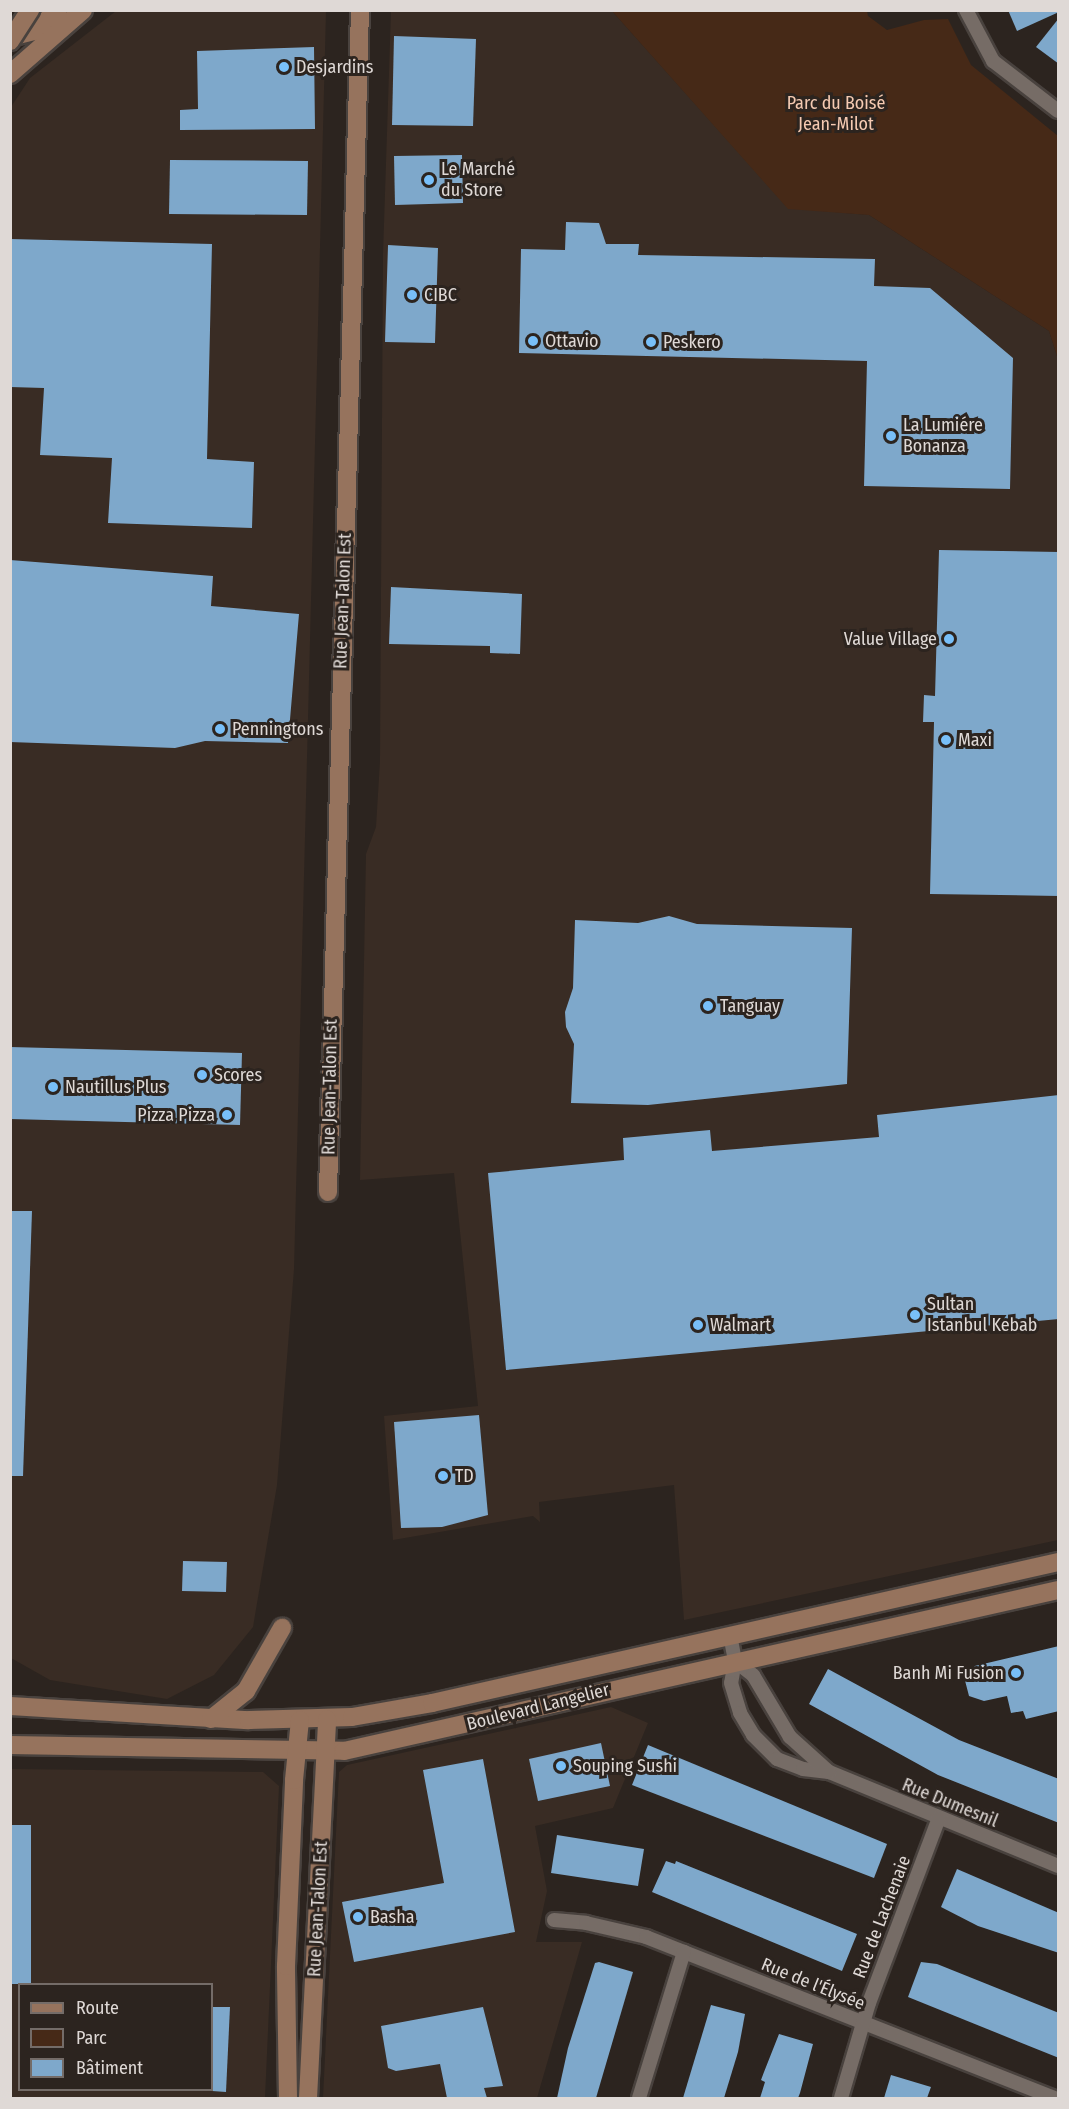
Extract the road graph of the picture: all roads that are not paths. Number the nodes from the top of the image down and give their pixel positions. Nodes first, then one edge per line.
1 (30, 10) edge
2 (58, 10) edge
3 (83, 10) edge
4 (360, 10) edge
5 (966, 10) edge
6 (10, 37) edge
7 (10, 41) edge
8 (10, 74) edge
9 (1059, 111) edge
10 (327, 1192) dead end
11 (1059, 1562) edge
12 (1059, 1590) edge
13 (282, 1628) dead end
14 (730, 1635) junction
15 (735, 1661) junction
16 (10, 1706) edge
17 (211, 1719) junction
18 (327, 1719) junction
19 (300, 1720) junction
20 (10, 1745) edge
21 (297, 1751) junction
22 (325, 1752) junction
23 (829, 1772) junction
24 (939, 1818) junction
25 (1059, 1866) edge
26 (554, 1920) dead end
27 (684, 1952) junction
28 (862, 2023) junction
29 (288, 2098) edge
30 (308, 2098) edge
31 (639, 2098) edge
32 (841, 2098) edge
33 (1054, 2098) edge

1 - 7 main road, bridge
2 - 6 main road
3 - 8 main road
4 - 10 main road, Rue Jean-Talon Est
5 - 9 street
11 - 14 main road, Boulevard Langelier
12 - 15 main road, Boulevard Langelier
13 - 17 main road
14 - 15 street, Rue Dumesnil
14 - 18 main road, Boulevard Langelier
15 - 22 main road, Boulevard Langelier
15 - 23 street, Rue Dumesnil
15 - 23 street, Rue Dumesnil
16 - 17 main road, Boulevard Langelier
17 - 19 main road, Boulevard Langelier
18 - 19 main road, Boulevard Langelier
18 - 22 main road, Rue Jean-Talon Est
19 - 21 main road, Rue Jean-Talon Est
20 - 21 main road, Boulevard Langelier
21 - 22 main road, Boulevard Langelier
21 - 29 main road, Rue Jean-Talon Est
22 - 30 main road, Rue Jean-Talon Est
23 - 24 street, Rue Dumesnil
24 - 25 street, Rue Dumesnil
24 - 28 street, Rue de Lachenaie
26 - 27 street, Rue de l'Élysée
27 - 28 street, Rue de l'Élysée
27 - 31 street
28 - 32 street, Rue de Lachenaie
28 - 33 street, Rue de l'Élysée

